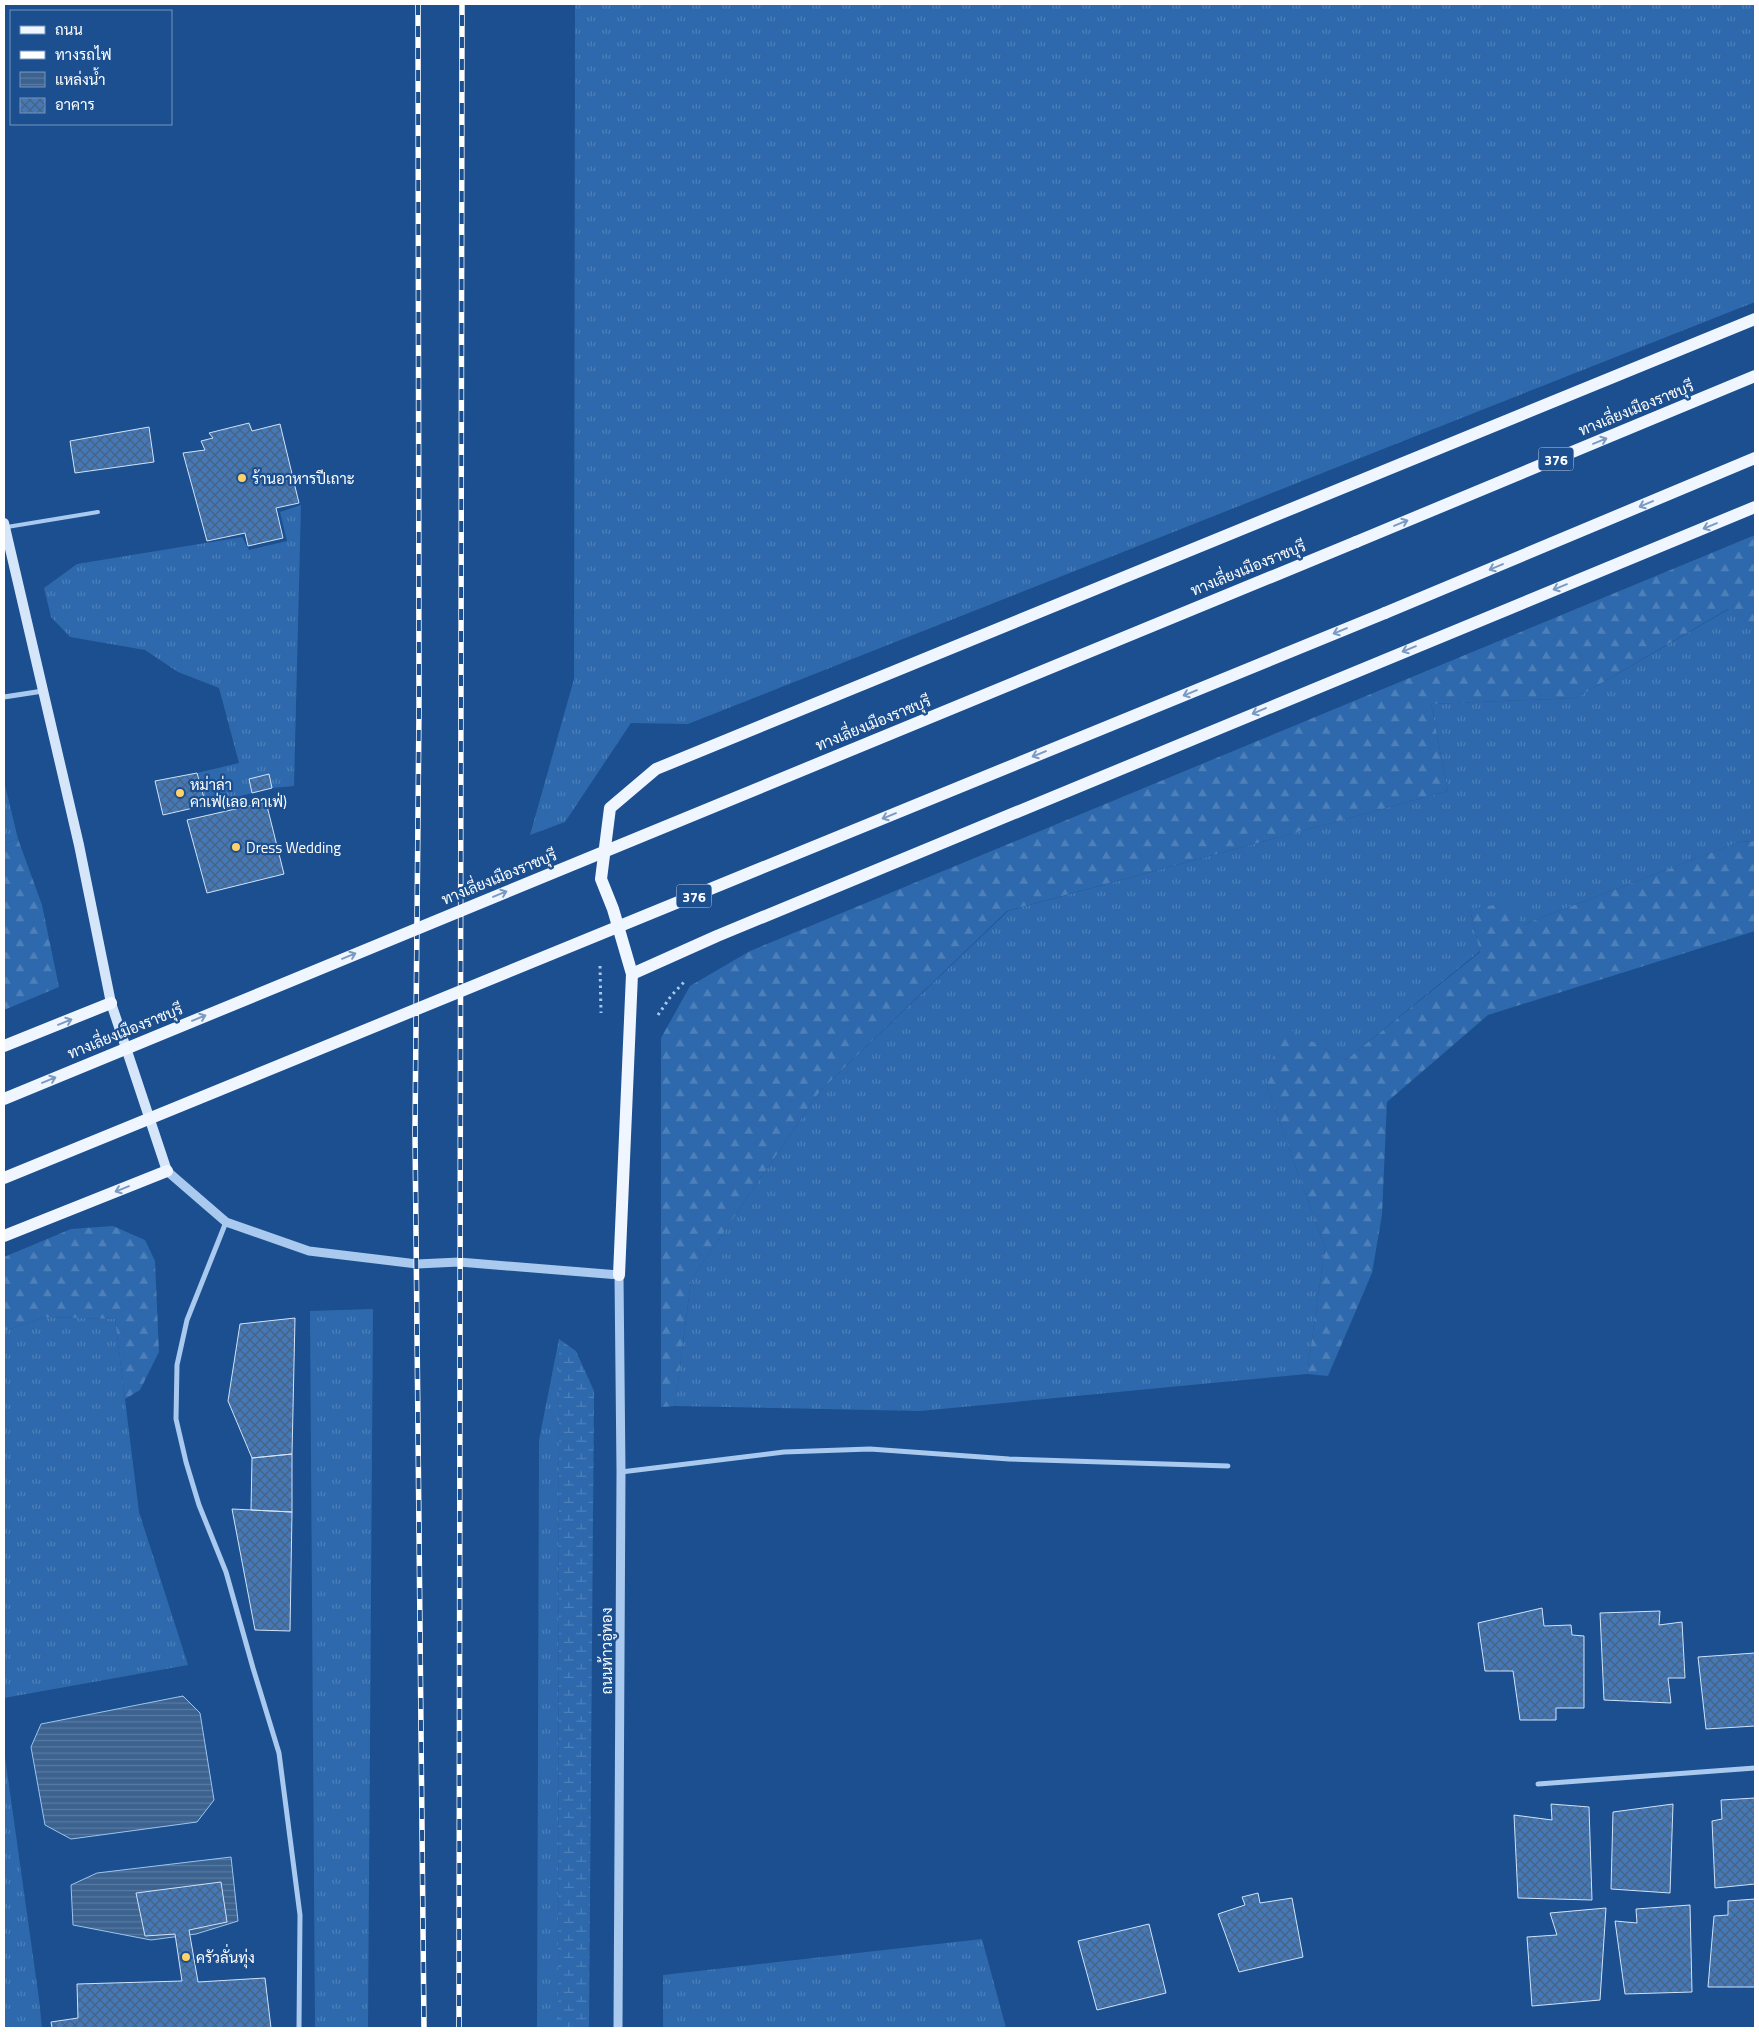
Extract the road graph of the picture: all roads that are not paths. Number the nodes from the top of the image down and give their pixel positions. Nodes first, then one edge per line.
1 (1755, 319) edge
2 (1755, 376) edge
3 (1755, 458) edge
4 (1755, 507) edge
5 (98, 512) dead end
6 (4, 525) edge
7 (43, 691) junction
8 (4, 697) edge
9 (632, 974) junction
10 (112, 1003) junction
11 (4, 1046) edge
12 (4, 1099) edge
13 (167, 1171) junction
14 (4, 1178) edge
15 (226, 1222) junction
16 (4, 1236) edge
17 (619, 1275) junction
18 (1228, 1466) dead end
19 (621, 1472) junction
20 (1755, 1768) edge
21 (1538, 1784) dead end
22 (299, 2028) edge
23 (618, 2028) edge

1 - 9 main road
12 -> 2 main road, ทางเลี่ยงเมืองราชบุรี / 376, bridge
3 -> 14 main road, 376, bridge
4 -> 9 main road
5 - 6 lane
6 - 7 main road
7 - 8 street
7 - 10 main road
9 - 17 main road
11 -> 10 main road
10 - 13 main road
13 - 15 street
13 -> 16 main road
15 - 17 street
15 - 22 street
17 - 19 street, ถนนท้าวอู่ทอง
18 - 19 street
19 - 23 street, ถนนท้าวอู่ทอง
20 - 21 street

